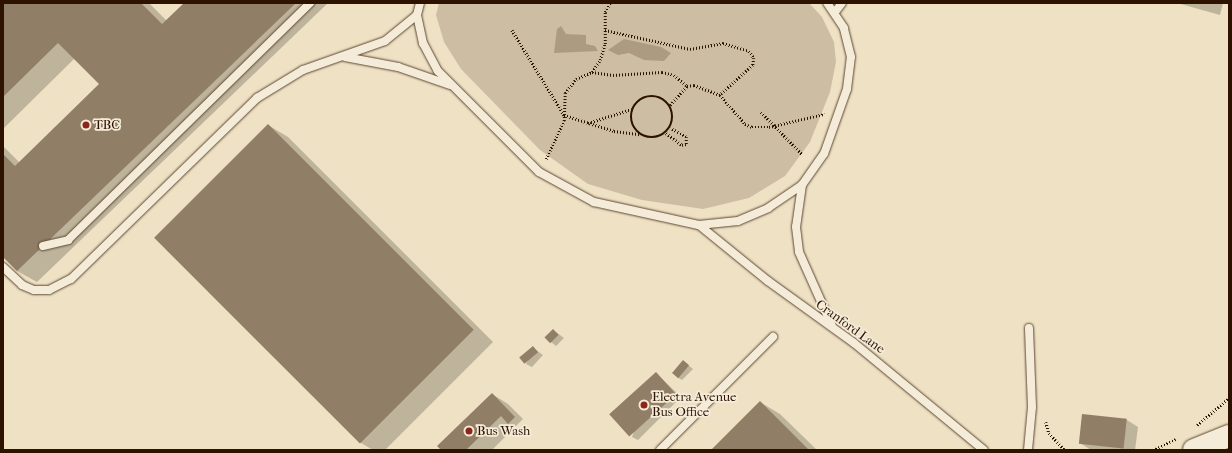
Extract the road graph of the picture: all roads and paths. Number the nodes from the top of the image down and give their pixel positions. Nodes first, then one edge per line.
1 (310, 3) edge
2 (610, 3) edge
3 (827, 3) edge
4 (842, 3) edge
5 (416, 7) edge
6 (834, 12) junction
7 (512, 30) dead end
8 (605, 30) junction
9 (344, 57) junction
10 (592, 72) junction
11 (450, 85) junction
12 (687, 86) junction
13 (720, 95) junction
14 (670, 105) junction
15 (632, 108) junction
16 (761, 112) dead end
17 (564, 115) junction
18 (836, 118) junction
19 (588, 123) junction
20 (776, 126) junction
21 (670, 128) junction
22 (666, 133) junction
23 (640, 134) junction
24 (802, 154) dead end
25 (539, 172) junction
26 (802, 185) junction
27 (699, 225) junction
28 (43, 246) dead end
29 (3, 267) edge
30 (833, 326) junction
31 (1030, 328) dead end
32 (773, 337) dead end
33 (1032, 407) junction
34 (1229, 423) edge
35 (1229, 436) edge
36 (1196, 448) edge
37 (660, 450) edge
38 (984, 450) edge
39 (1028, 450) edge
40 (1065, 450) edge

1 - 28 lane
2 - 8 path
3 - 6 lane
4 - 6 lane
5 - 9 lane
5 - 11 lane
6 - 18 lane
7 - 17 path
8 - 10 path
8 - 13 path
9 - 11 lane
9 - 29 lane
10 - 12 path
10 - 17 path
11 - 25 lane
12 - 13 path
12 - 14 path
13 - 20 path
14 - 15 path
14 - 21 path
15 - 19 path
15 - 23 path
16 - 20 path
17 - 19 path
17 - 25 path
18 - 20 path
18 - 26 lane
19 - 23 path
20 - 24 path
21 - 22 path
21 - 22 path
22 - 23 path
25 - 27 lane
26 - 27 lane
26 - 30 lane
27 - 30 lane, Cranford Lane
30 - 38 lane, Cranford Lane
31 - 33 lane
32 - 37 lane
33 - 39 lane
33 - 40 path
34 - 36 street
35 - 36 street

